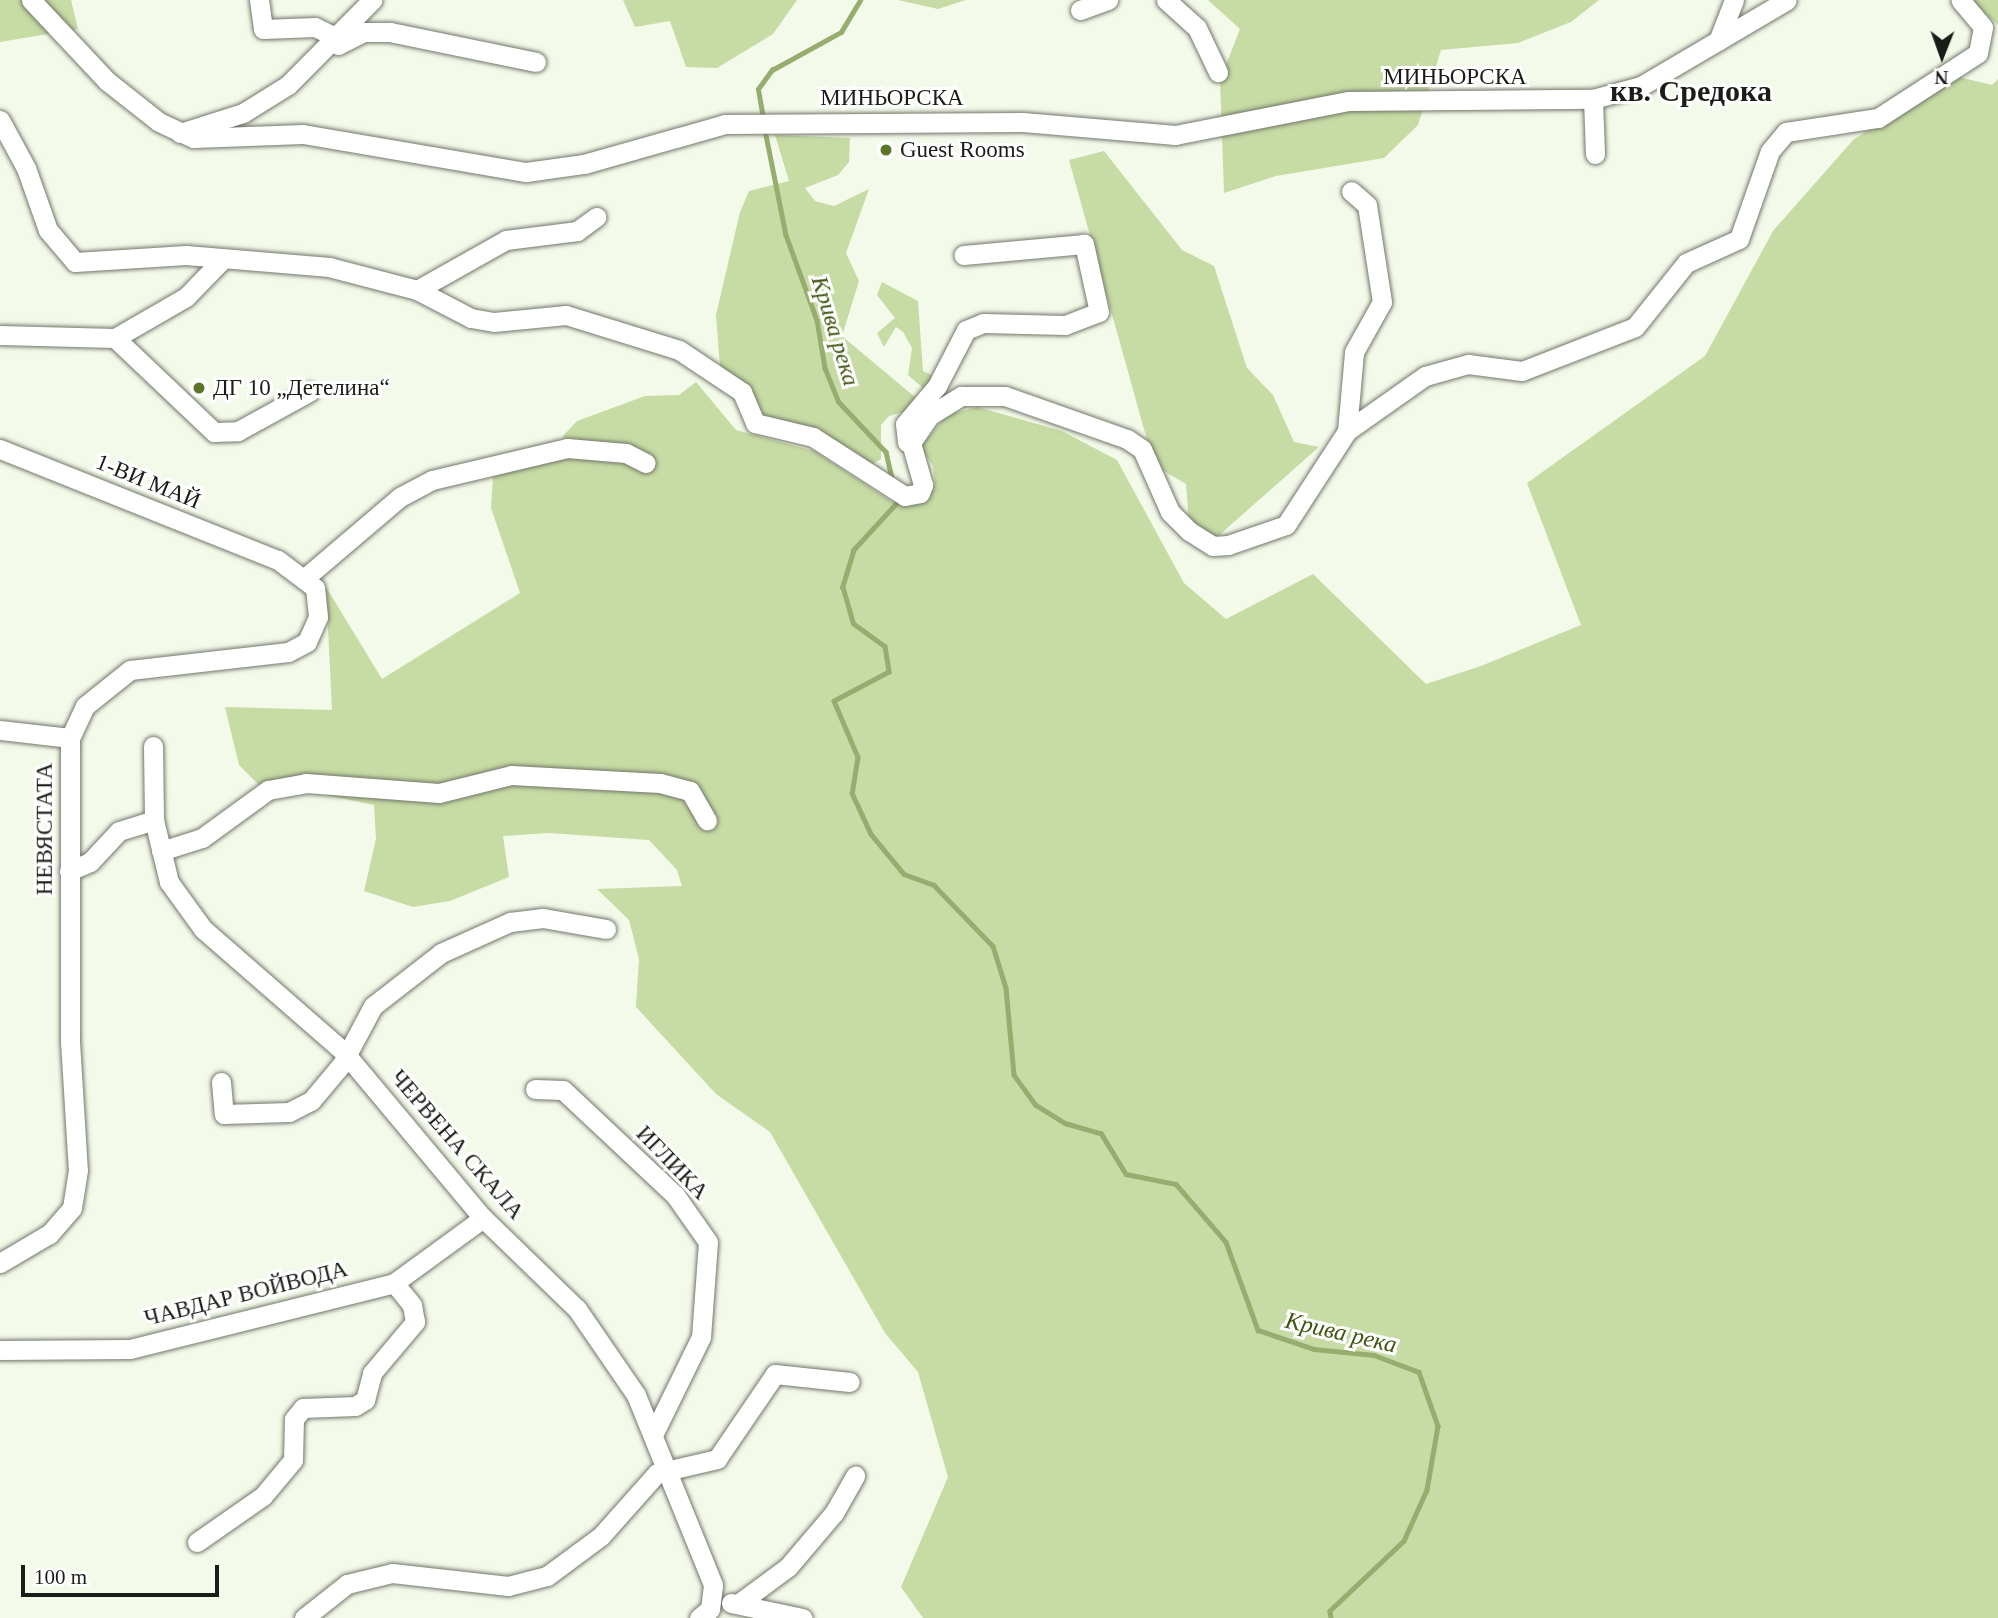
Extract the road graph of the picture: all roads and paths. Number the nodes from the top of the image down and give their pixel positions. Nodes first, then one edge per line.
1 (31, 0) edge
2 (259, 0) edge
3 (372, 0) edge
4 (1108, 0) edge
5 (1166, 0) edge
6 (1734, 0) edge
7 (1787, 0) edge
8 (1960, 0) edge
9 (1080, 9) dead end
10 (1718, 41) junction
11 (332, 45) junction
12 (536, 62) dead end
13 (1218, 72) dead end
14 (1593, 99) junction
15 (0, 120) edge
16 (180, 133) junction
17 (1595, 154) dead end
18 (1351, 191) dead end
19 (596, 217) dead end
20 (964, 255) dead end
21 (222, 260) junction
22 (417, 290) junction
23 (0, 335) edge
24 (115, 338) junction
25 (309, 392) dead end
26 (1347, 431) junction
27 (0, 449) edge
28 (912, 449) junction
29 (646, 463) dead end
30 (306, 577) junction
31 (0, 730) edge
32 (70, 738) junction
33 (153, 746) dead end
34 (154, 820) junction
35 (707, 821) dead end
36 (161, 851) junction
37 (69, 871) junction
38 (606, 929) dead end
39 (344, 1052) junction
40 (221, 1082) dead end
41 (535, 1089) dead end
42 (483, 1217) junction
43 (0, 1262) edge
44 (394, 1283) junction
45 (0, 1350) edge
46 (850, 1382) dead end
47 (654, 1430) junction
48 (668, 1468) junction
49 (855, 1476) dead end
50 (197, 1542) dead end
51 (713, 1600) junction
52 (738, 1604) junction
53 (304, 1618) edge
54 (699, 1618) edge
55 (802, 1618) edge

1 - 16 street, МИНЬОРСКА
2 - 11 street
3 - 11 street
4 - 9 street
5 - 13 street
6 - 10 street
7 - 10 street, МИНЬОРСКА
8 - 26 street
10 - 14 street, МИНЬОРСКА
11 - 12 street
11 - 16 street
14 - 16 street, МИНЬОРСКА
14 - 17 street
15 - 21 street
18 - 26 street
19 - 22 street
20 - 28 street
21 - 22 street
21 - 24 street
22 - 28 street
23 - 24 street
24 - 25 street
26 - 28 street
27 - 30 street, 1-ВИ МАЙ
29 - 30 street
30 - 32 street, НЕВЯСТАТА
31 - 32 street
32 - 37 street, НЕВЯСТАТА
33 - 34 street, ЧЕРВЕНА СКАЛА
34 - 36 street, ЧЕРВЕНА СКАЛА
34 - 37 street
35 - 36 street
36 - 39 street, ЧЕРВЕНА СКАЛА
37 - 43 street, НЕВЯСТАТА
38 - 39 street
39 - 40 street
39 - 42 street, ЧЕРВЕНА СКАЛА
41 - 47 street, ИГЛИКА
42 - 44 street, ЧАВДАР ВОЙВОДА
42 - 47 street, ЧЕРВЕНА СКАЛА
44 - 45 street, ЧАВДАР ВОЙВОДА
44 - 50 street
46 - 48 street
47 - 48 street, ЧЕРВЕНА СКАЛА
48 - 51 street, ЧЕРВЕНА СКАЛА
48 - 53 street
49 - 52 street
51 - 52 street
51 - 54 street
52 - 55 street

